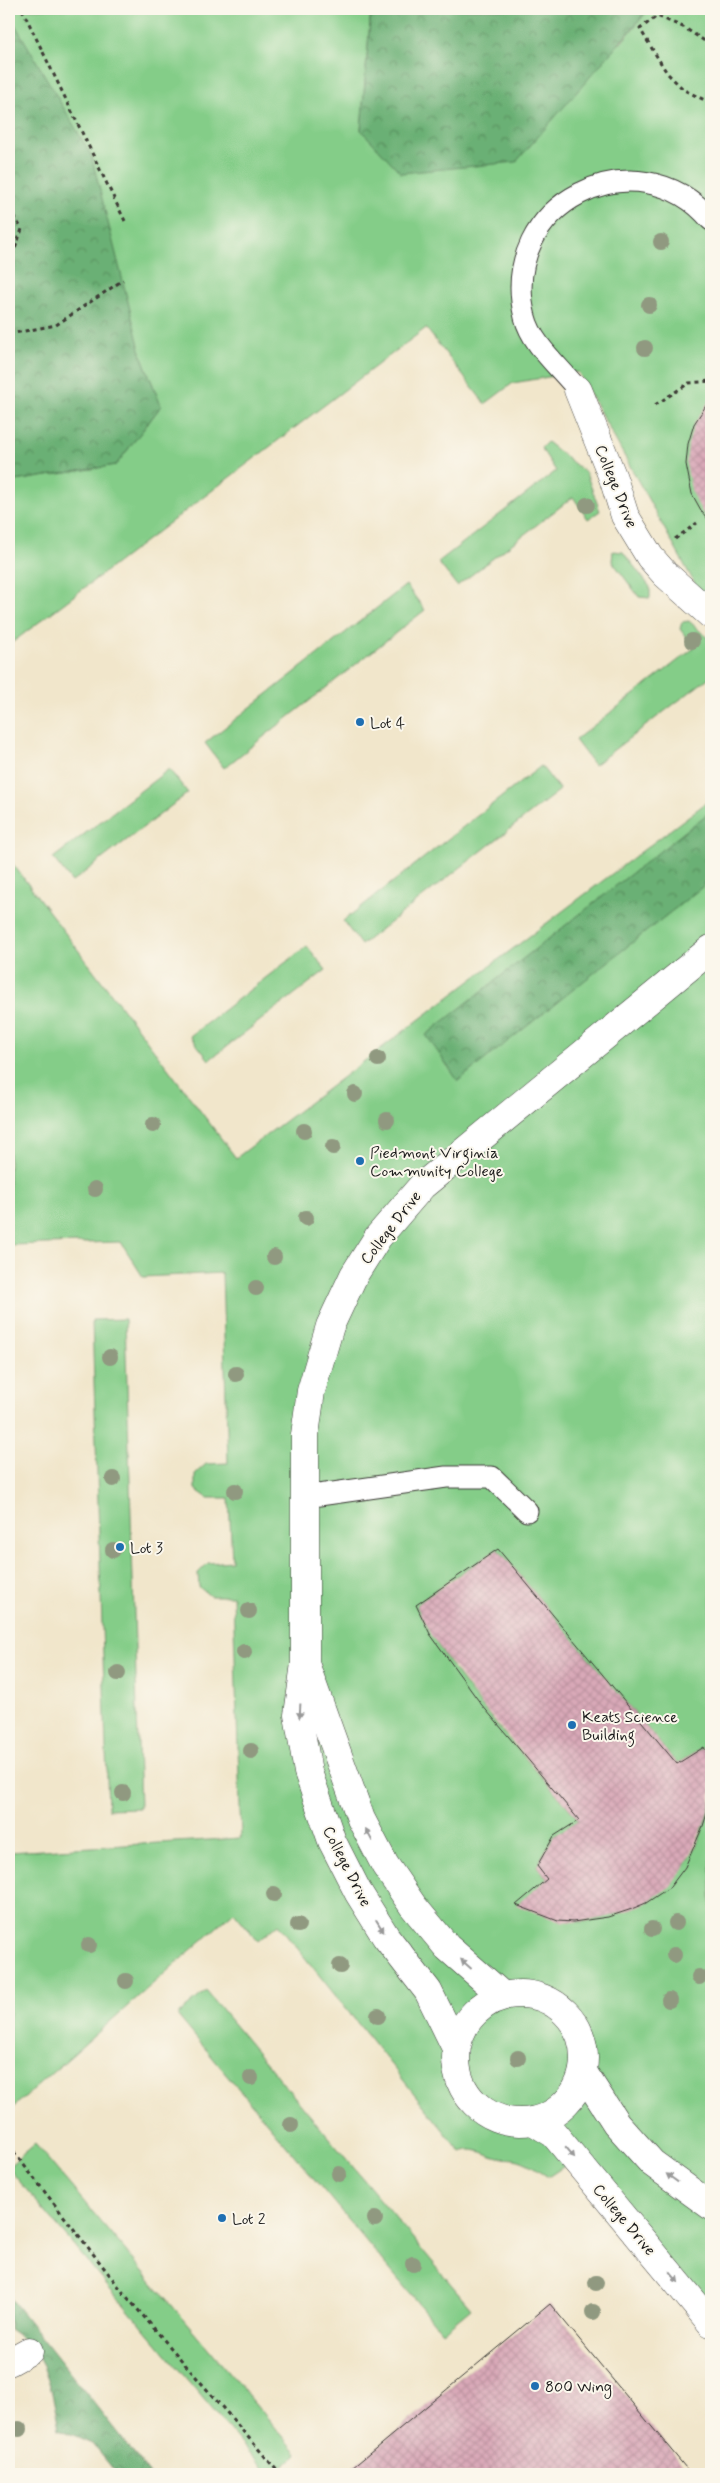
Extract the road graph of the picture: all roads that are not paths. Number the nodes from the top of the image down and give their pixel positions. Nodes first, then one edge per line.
1 (711, 220) edge
2 (578, 390) joint
3 (711, 615) edge
4 (711, 949) edge
5 (305, 1497) junction
6 (527, 1510) dead end
7 (305, 1663) junction
8 (503, 1996) junction
9 (456, 2048) junction
10 (583, 2072) junction
11 (533, 2121) junction
12 (711, 2206) edge
13 (711, 2322) edge

1 - 2 lane
2 - 3 street, College Drive
4 - 5 street, College Drive
5 - 6 lane
5 - 7 street, College Drive
8 -> 7 street, College Drive
7 -> 9 street, College Drive
8 - 9 street, College Drive
8 - 10 street, College Drive
9 - 11 street, College Drive
10 - 11 street, College Drive
12 -> 10 street
11 -> 13 street, College Drive

